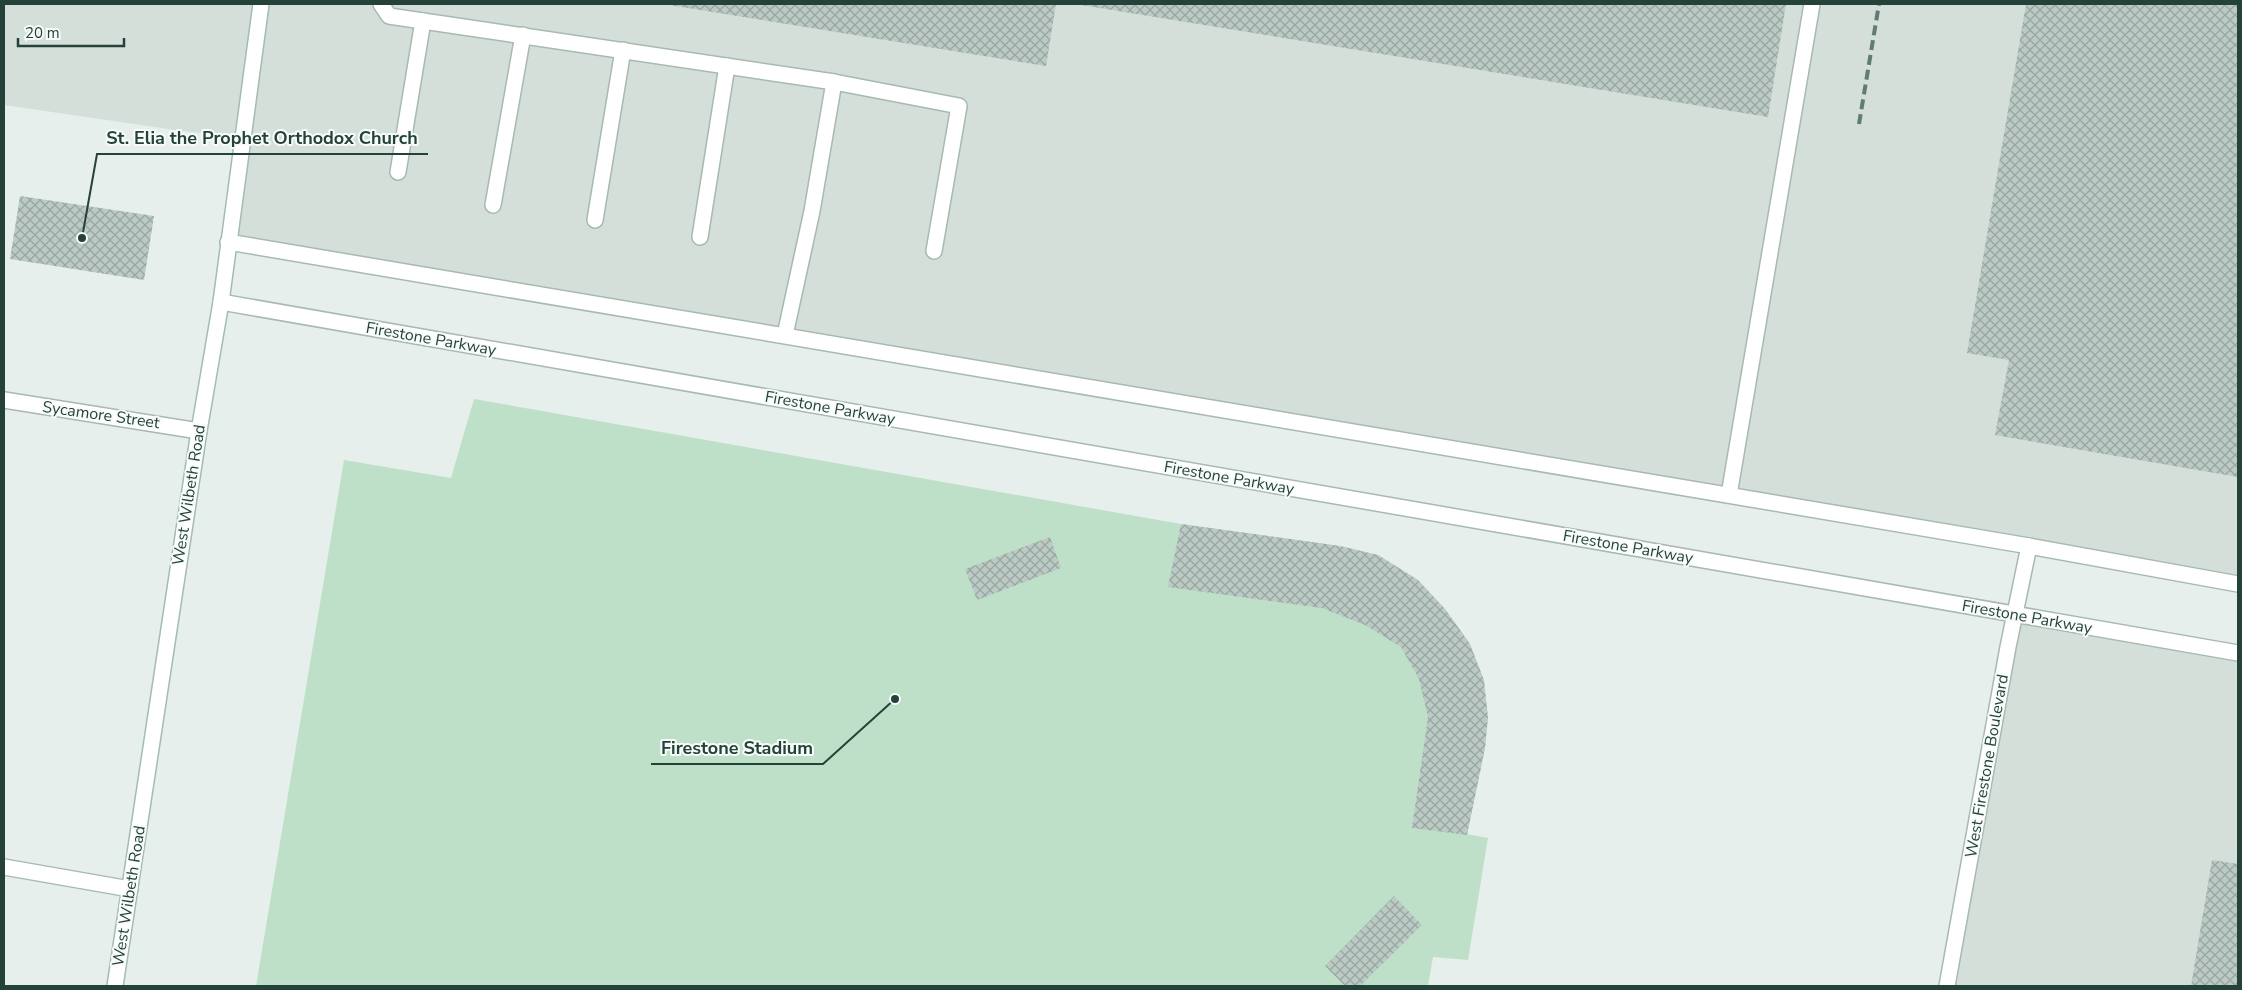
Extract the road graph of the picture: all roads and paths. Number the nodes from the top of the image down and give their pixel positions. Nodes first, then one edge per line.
1 (261, 4) edge
2 (381, 4) edge
3 (1812, 4) edge
4 (423, 21) junction
5 (523, 35) junction
6 (623, 50) junction
7 (726, 66) junction
8 (834, 82) junction
9 (398, 172) dead end
10 (493, 205) dead end
11 (595, 220) dead end
12 (700, 237) dead end
13 (228, 242) junction
14 (934, 251) dead end
15 (221, 302) junction
16 (784, 335) junction
17 (4, 400) edge
18 (198, 431) junction
19 (1729, 495) junction
20 (2029, 546) junction
21 (2238, 584) edge
22 (2015, 614) junction
23 (2238, 653) edge
24 (4, 867) edge
25 (130, 889) junction
26 (115, 986) edge
27 (1947, 986) edge

1 - 13 street, West Wilbeth Road
2 - 4 street
3 - 19 street
4 - 5 street
4 - 9 street
5 - 6 street
5 - 10 street
6 - 7 street
6 - 11 street
7 - 8 street
7 - 12 street
8 - 14 street
8 - 16 street
13 - 15 street, West Wilbeth Road
13 - 16 street
15 - 18 street, West Wilbeth Road
15 - 22 street, Firestone Parkway
16 - 19 street
17 - 18 street, Sycamore Street
18 - 25 street, West Wilbeth Road
19 - 20 street
20 - 21 street
20 - 22 street, West Firestone Boulevard
22 - 23 street, Firestone Parkway
22 - 27 street, West Firestone Boulevard
24 - 25 street
25 - 26 street, West Wilbeth Road

